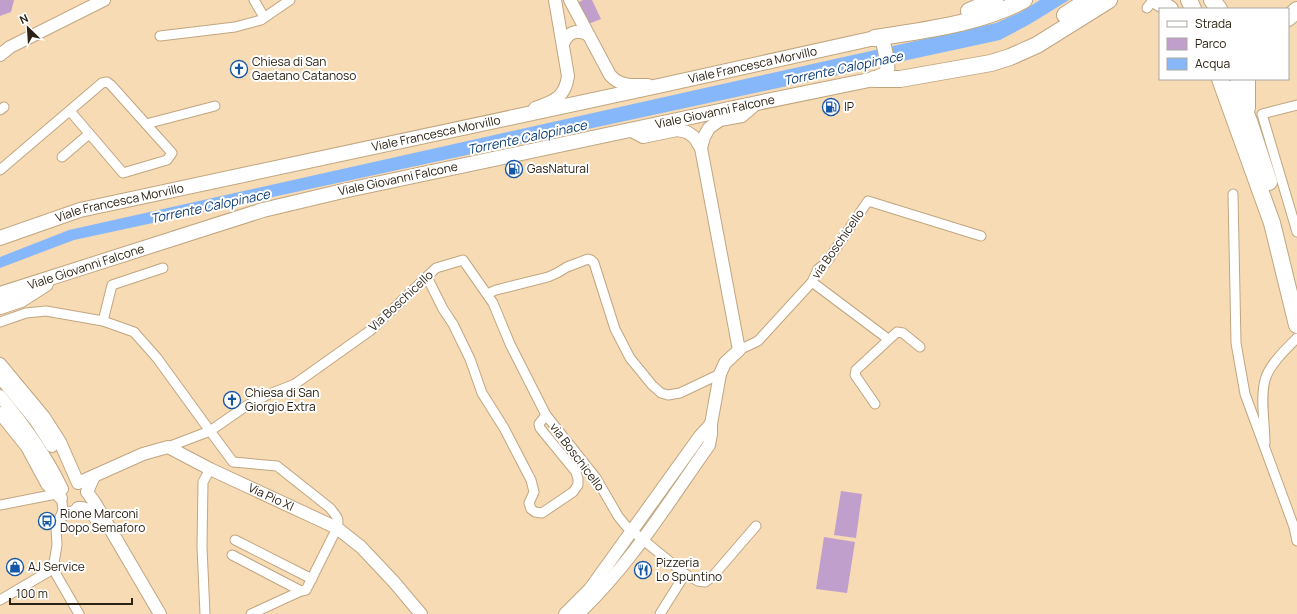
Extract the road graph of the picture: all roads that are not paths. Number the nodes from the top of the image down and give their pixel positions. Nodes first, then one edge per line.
1 (104, 0) edge
2 (254, 0) edge
3 (290, 0) edge
4 (555, 0) edge
5 (570, 0) edge
6 (995, 0) edge
7 (1024, 0) edge
8 (1088, 0) edge
9 (1109, 0) edge
10 (1212, 0) edge
11 (1218, 8) edge
12 (1297, 10) edge
13 (264, 17) junction
14 (1291, 24) edge
15 (587, 34) junction
16 (160, 36) dead end
17 (880, 41) junction
18 (563, 44) junction
19 (0, 55) edge
20 (874, 80) junction
21 (1214, 80) edge
22 (1221, 80) edge
23 (1232, 80) edge
24 (1246, 80) edge
25 (663, 85) junction
26 (757, 103) junction
27 (1297, 105) edge
28 (215, 106) dead end
29 (70, 111) junction
30 (513, 117) junction
31 (146, 124) junction
32 (1244, 125) junction
33 (630, 130) junction
34 (89, 134) junction
35 (701, 148) junction
36 (62, 157) dead end
37 (0, 170) edge
38 (1233, 194) dead end
39 (1297, 232) edge
40 (981, 236) dead end
41 (0, 238) edge
42 (163, 268) dead end
43 (55, 277) junction
44 (428, 277) junction
45 (1297, 280) edge
46 (812, 282) junction
47 (0, 294) edge
48 (487, 294) junction
49 (0, 307) edge
50 (103, 321) junction
51 (0, 322) edge
52 (1297, 325) edge
53 (1297, 338) edge
54 (888, 339) junction
55 (920, 347) dead end
56 (739, 350) junction
57 (0, 364) edge
58 (720, 374) junction
59 (0, 377) edge
60 (0, 396) edge
61 (875, 404) dead end
62 (0, 413) edge
63 (546, 416) junction
64 (711, 424) junction
65 (210, 431) junction
66 (168, 446) junction
67 (1265, 450) junction
68 (210, 469) junction
69 (94, 476) junction
70 (76, 483) junction
71 (87, 492) junction
72 (60, 495) junction
73 (0, 505) edge
74 (77, 508) junction
75 (59, 520) junction
76 (756, 526) dead end
77 (337, 528) junction
78 (633, 530) junction
79 (235, 540) dead end
80 (643, 540) junction
81 (1297, 541) edge
82 (232, 555) dead end
83 (53, 570) junction
84 (685, 574) junction
85 (312, 579) junction
86 (300, 591) junction
87 (0, 600) edge
88 (79, 614) edge
89 (152, 614) edge
90 (160, 614) edge
91 (205, 614) edge
92 (251, 614) edge
93 (421, 614) edge
94 (565, 614) edge
95 (578, 614) edge
96 (660, 614) edge

1 - 19 street
2 - 13 street
3 - 13 street
4 - 18 street
5 - 15 street
6 - 17 highway
7 - 17 highway
8 - 20 highway
9 - 20 highway
10 - 11 highway
12 - 14 highway
13 - 16 street
15 - 18 street
15 - 25 street
17 - 20 main road
17 - 25 main road, Viale Francesca Morvillo
18 - 30 street
20 - 26 main road, Viale Giovanni Falcone
21 - 32 highway
22 - 32 highway
23 - 32 highway
24 - 32 highway
25 - 30 main road, Viale Francesca Morvillo
26 - 33 main road, Viale Giovanni Falcone
26 - 35 street
27 - 39 street
28 - 31 street
29 - 31 street
29 - 34 street
29 - 37 street
30 - 41 main road, Viale Francesca Morvillo
31 - 34 street
32 - 45 highway
32 - 52 highway
33 - 35 street
33 - 43 main road, Viale Giovanni Falcone
34 - 36 street
35 - 56 street
38 - 67 street
40 - 46 street, via Boschicello
42 - 50 street
43 - 47 main road, Viale Giovanni Falcone
43 - 49 main road
44 - 48 street, Via Boschicello
44 - 63 street
44 - 65 street, Via Boschicello
46 - 54 street
46 - 56 street, via Boschicello
48 - 58 street
48 - 63 street, via Boschicello
50 - 51 street
50 - 65 street
53 - 67 street
54 - 55 street
54 - 61 street
56 - 58 street
57 - 70 street
58 - 64 street
59 - 70 street
60 - 72 street
62 - 72 street
63 - 78 street, via Boschicello
64 - 78 street
64 - 80 street
65 - 66 street, Via Boschicello
65 - 77 street
66 - 68 street, Via Pio XI
66 - 69 street
67 - 81 street
68 - 77 street, Via Pio XI
68 - 91 street
69 - 70 street
69 - 71 street
70 - 71 street
70 - 72 street
71 - 74 street
71 - 90 street
72 - 73 street
72 - 74 street
72 - 75 street
74 - 75 street
74 - 89 street
75 - 83 street
76 - 84 street, via Boschicello
77 - 85 street
77 - 93 street, Via Pio XI
78 - 80 street, via Boschicello
78 - 94 street
79 - 85 street
80 - 84 street, via Boschicello
80 - 95 street
82 - 86 street
83 - 87 street
83 - 88 street
84 - 96 street
85 - 86 street
86 - 92 street

